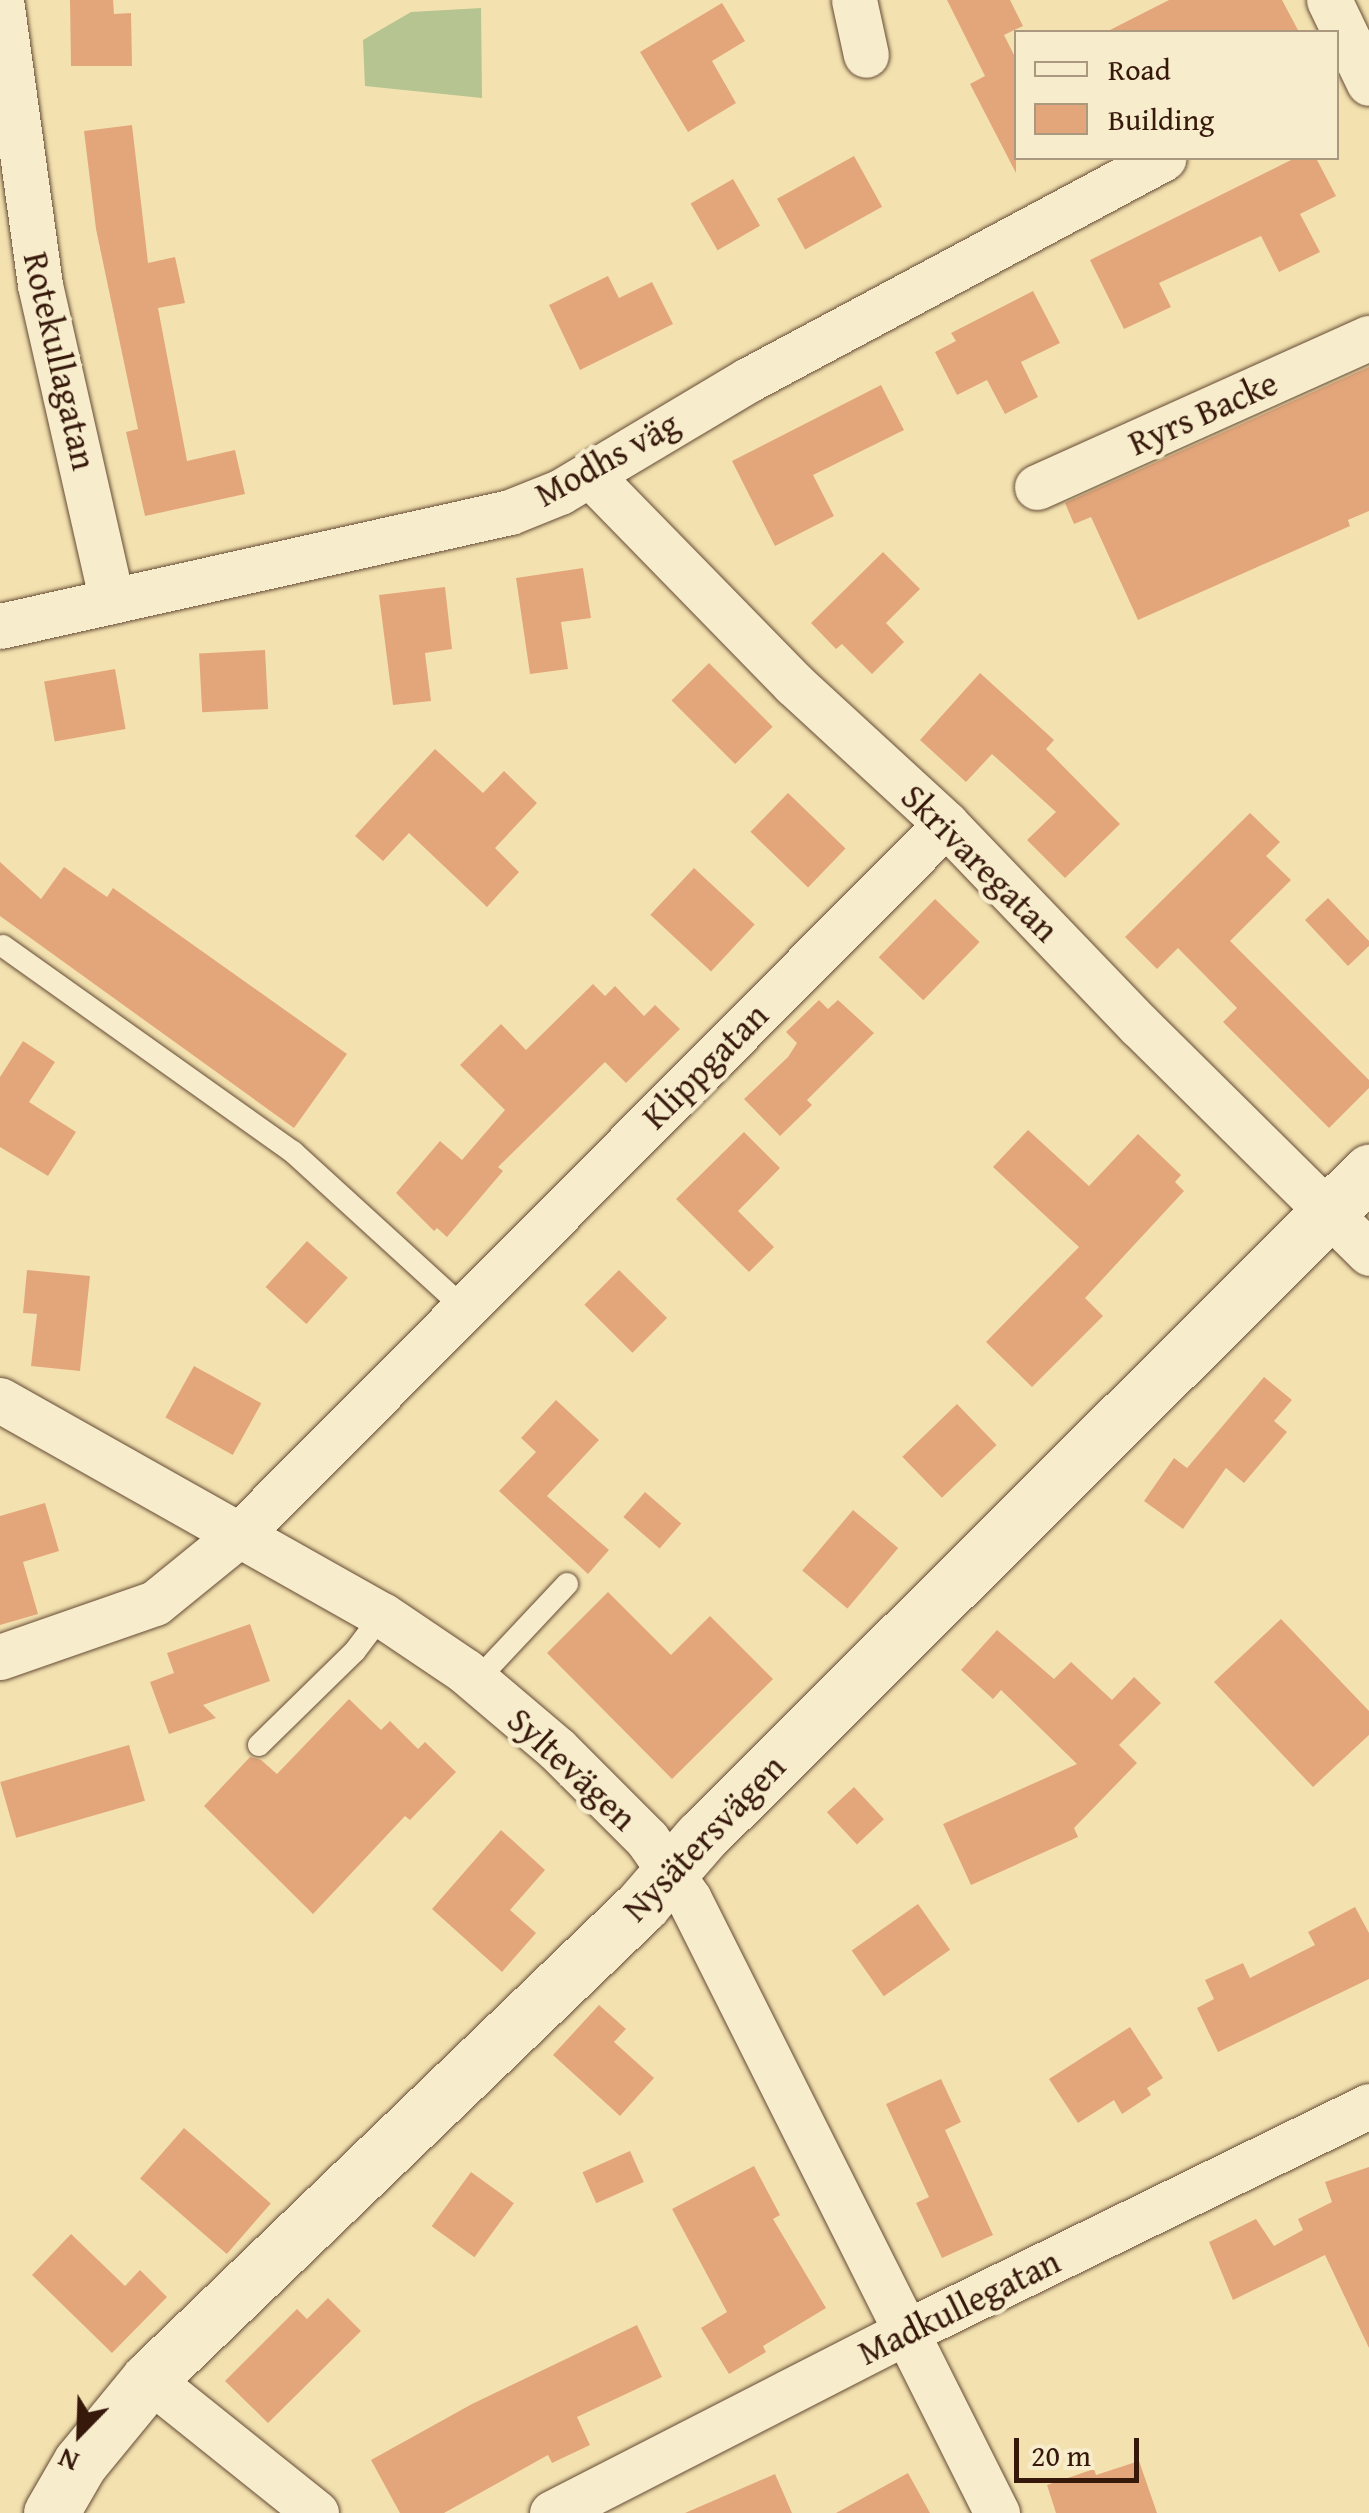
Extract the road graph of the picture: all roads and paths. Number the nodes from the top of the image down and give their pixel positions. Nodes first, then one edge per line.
1 (1, 0) edge
2 (854, 0) edge
3 (1329, 0) edge
4 (866, 55) dead end
5 (1358, 63) edge
6 (1159, 160) edge
7 (1369, 338) edge
8 (590, 475) junction
9 (1037, 487) dead end
10 (112, 602) junction
11 (0, 626) edge
12 (946, 824) junction
13 (4, 946) dead end
14 (1369, 1172) edge
15 (1328, 1212) junction
16 (1369, 1252) edge
17 (464, 1308) junction
18 (0, 1400) edge
19 (240, 1534) junction
20 (567, 1584) dead end
21 (382, 1615) junction
22 (0, 1657) edge
23 (476, 1682) junction
24 (260, 1745) dead end
25 (673, 1872) junction
26 (1369, 2106) edge
27 (906, 2332) junction
28 (149, 2379) junction
29 (51, 2513) edge
30 (316, 2513) edge
31 (552, 2513) edge
32 (998, 2513) edge

1 - 10 street, Rotekullagatan
2 - 4 street
3 - 5 street
6 - 8 street, Modhs väg
7 - 9 street, Ryrs Backe
8 - 10 street, Modhs väg
8 - 12 street, Skrivaregatan
10 - 11 street, Modhs väg
12 - 15 street, Skrivaregatan
12 - 17 street, Klippgatan
13 - 17 lane
14 - 15 street, Nysätersvägen
15 - 16 street, Skrivaregatan
15 - 25 street, Nysätersvägen
17 - 19 street, Klippgatan
18 - 19 street, Syltevägen
19 - 21 street, Syltevägen
19 - 22 street, Klippgatan
20 - 23 lane
21 - 23 street, Syltevägen
21 - 24 lane
23 - 25 street, Syltevägen
25 - 27 street, Syltevägen
25 - 28 street, Nysätersvägen
26 - 27 street, Madkullegatan
27 - 31 street, Madkullegatan
27 - 32 street, Syltevägen
28 - 29 street, Nysätersvägen
28 - 30 street

